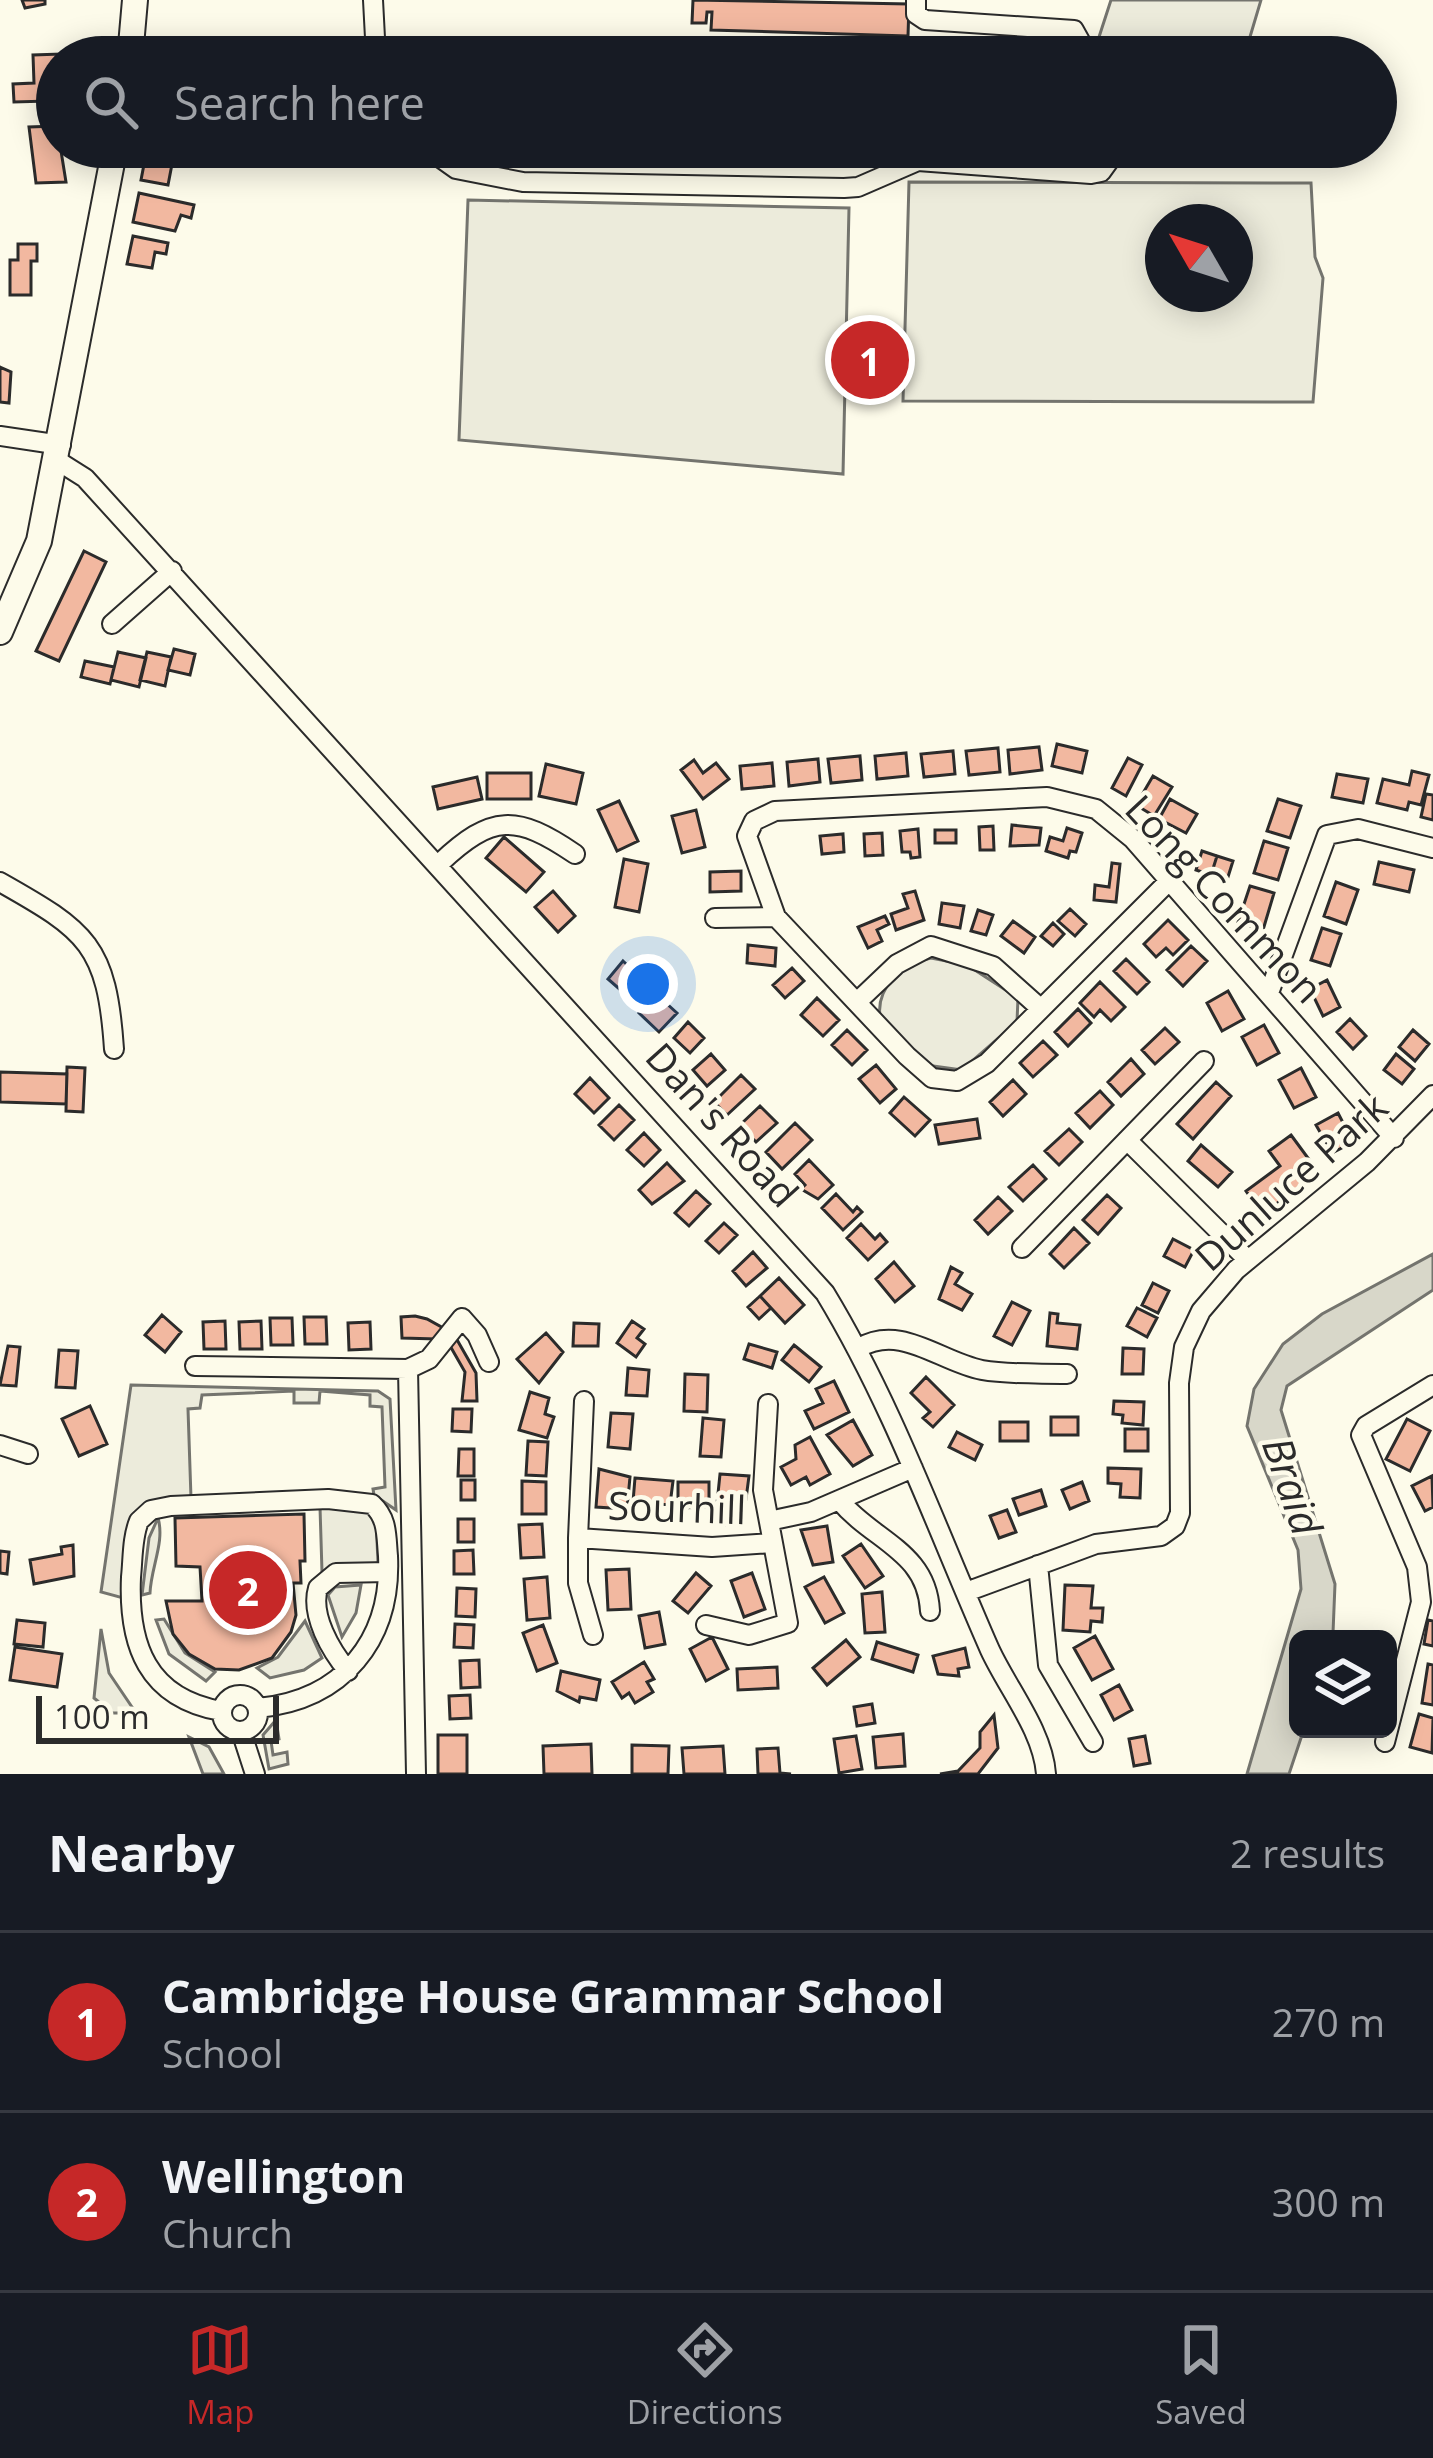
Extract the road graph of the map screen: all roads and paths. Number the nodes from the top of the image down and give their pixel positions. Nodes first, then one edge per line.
1 (135, 0) edge
2 (373, 0) edge
3 (916, 0) edge
4 (132, 36) edge
5 (375, 36) edge
6 (1077, 36) edge
7 (111, 168) edge
8 (455, 168) edge
9 (902, 168) edge
10 (1011, 168) edge
11 (1104, 168) edge
12 (0, 436) edge
13 (59, 453) junction
14 (172, 571) junction
15 (112, 624) dead end
16 (0, 632) edge
17 (1433, 848) edge
18 (575, 854) dead end
19 (440, 863) junction
20 (1169, 881) junction
21 (0, 882) edge
22 (776, 917) junction
23 (715, 918) dead end
24 (1269, 993) junction
25 (857, 1002) junction
26 (1040, 1008) junction
27 (114, 1049) dead end
28 (1204, 1061) dead end
29 (1433, 1095) edge
30 (1394, 1138) junction
31 (1127, 1139) junction
32 (1022, 1248) dead end
33 (1248, 1260) junction
34 (859, 1348) junction
35 (489, 1362) dead end
36 (195, 1366) dead end
37 (408, 1369) junction
38 (1067, 1374) dead end
39 (1433, 1384) edge
40 (584, 1402) dead end
41 (769, 1404) dead end
42 (0, 1445) edge
43 (28, 1454) dead end
44 (913, 1468) junction
45 (839, 1500) junction
46 (769, 1521) junction
47 (578, 1538) junction
48 (772, 1543) junction
49 (1038, 1565) junction
50 (388, 1572) junction
51 (966, 1592) junction
52 (1427, 1603) edge
53 (930, 1611) dead end
54 (706, 1625) dead end
55 (593, 1635) dead end
56 (348, 1671) junction
57 (258, 1708) junction
58 (221, 1711) junction
59 (241, 1731) junction
60 (1093, 1742) dead end
61 (1385, 1742) dead end
62 (255, 1774) edge
63 (416, 1774) edge
64 (1046, 1774) edge

1 - 4 main road
2 - 5 street
3 - 6 street
7 - 13 main road
8 - 9 street
10 - 11 street
12 - 13 street
13 - 14 street, Dan's Road
13 - 16 main road
14 - 15 street
14 - 19 street, Dan's Road
17 - 24 street
18 - 19 street
19 - 34 street, Dan's Road
20 - 22 street, Long Common
20 - 24 street, Long Common
20 - 26 street
21 - 27 street
22 - 23 street
22 - 25 street
24 - 30 street, Long Common
25 - 26 street
25 - 26 street
28 - 31 street
29 - 30 street, Dunluce Park
30 - 33 street, Dunluce Park
31 - 32 street
31 - 33 street
33 - 49 street, Dunluce Park
34 - 38 street
34 - 44 street, Dan's Road
35 - 37 street
36 - 37 street
37 - 63 street
39 - 52 street
40 - 47 street, Sourhill
41 - 46 street, Sourhill
42 - 43 street
44 - 45 street, Sourhill
44 - 51 street, Dan's Road
45 - 46 street, Sourhill
45 - 53 street
46 - 48 street, Sourhill
47 - 48 street, Sourhill
47 - 55 street, Sourhill
48 - 54 street, Sourhill
49 - 51 street, Dunluce Park
49 - 60 street
50 - 56 street
50 - 56 street
50 - 58 street
51 - 64 street, Dan's Road
52 - 61 street
56 - 57 street
57 - 58 street
57 - 59 street
58 - 59 street
59 - 62 street

